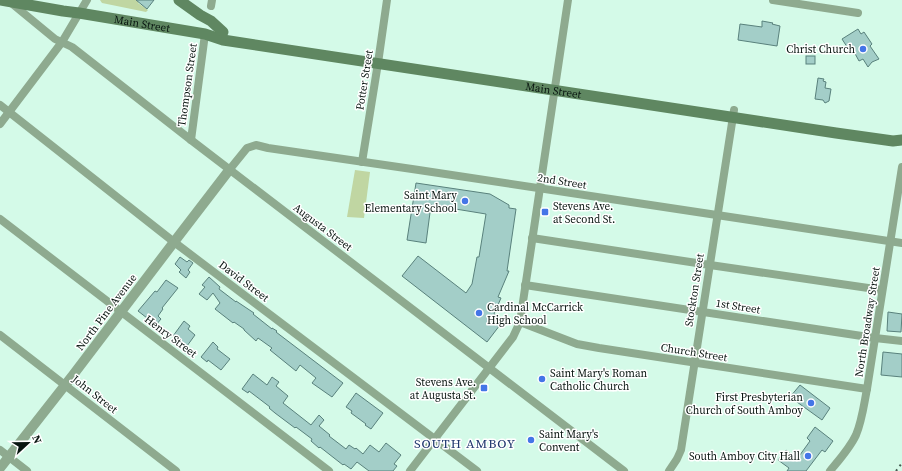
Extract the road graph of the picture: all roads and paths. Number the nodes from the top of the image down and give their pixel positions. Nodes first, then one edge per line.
1 (42, 0) edge
2 (87, 0) edge
3 (179, 0) edge
4 (387, 0) edge
5 (568, 0) edge
6 (772, 0) edge
7 (4, 1) edge
8 (79, 13) junction
9 (858, 13) dead end
10 (200, 15) junction
11 (223, 32) junction
12 (205, 34) junction
13 (62, 42) junction
14 (379, 60) junction
15 (556, 87) junction
16 (0, 105) edge
17 (9, 112) junction
18 (733, 114) junction
19 (0, 124) edge
20 (902, 139) edge
21 (191, 140) junction
22 (362, 162) junction
23 (902, 167) edge
24 (230, 170) junction
25 (540, 189) junction
26 (718, 215) junction
27 (0, 219) edge
28 (532, 238) junction
29 (891, 241) junction
30 (174, 242) junction
31 (902, 243) edge
32 (710, 265) junction
33 (525, 285) junction
34 (882, 290) junction
35 (122, 312) junction
36 (702, 312) junction
37 (520, 322) junction
38 (0, 335) edge
39 (875, 338) junction
40 (902, 341) edge
41 (694, 363) junction
42 (489, 368) junction
43 (65, 385) junction
44 (867, 389) junction
45 (434, 438) junction
46 (0, 450) edge
47 (9, 457) junction
48 (0, 468) edge
49 (27, 471) edge
50 (176, 471) edge
51 (329, 471) edge
52 (410, 471) edge
53 (477, 471) edge
54 (624, 471) edge
55 (669, 471) edge
56 (830, 471) edge

1 - 8 main road, Main Street
2 - 8 street
3 - 10 main road
4 - 14 street, Potter Street
5 - 15 street
6 - 9 street
7 - 8 main road, Main Street
7 - 13 street, Augusta Street
8 - 12 main road, Main Street
8 - 13 street
10 - 11 main road
10 - 12 main road
11 - 12 main road, Main Street
11 - 14 main road, Main Street
12 - 14 main road, Main Street
12 - 21 street, Thompson Street
13 - 17 street
13 - 21 street, Augusta Street
14 - 15 main road, Main Street
14 - 22 street, Potter Street
15 - 18 main road, Main Street
15 - 25 street
16 - 17 street, David Street
17 - 19 street
17 - 30 street, David Street
18 - 20 main road, Main Street
18 - 26 street, Stockton Street
21 - 24 street, Augusta Street
22 - 24 street, 2nd Street
22 - 25 street, 2nd Street
23 - 29 street, North Broadway Street
24 - 30 street, North Pine Avenue
24 - 42 street, Augusta Street
25 - 26 street, 2nd Street
25 - 28 street
26 - 29 street, 2nd Street
26 - 32 street, Stockton Street
27 - 35 street, Henry Street
28 - 32 street
28 - 33 street
29 - 31 street, 2nd Street
29 - 34 street, North Broadway Street
30 - 35 street, North Pine Avenue
30 - 45 street, David Street
32 - 34 street
32 - 36 street, Stockton Street
33 - 36 street, 1st Street
33 - 37 street
34 - 39 street, North Broadway Street
35 - 43 street, North Pine Avenue
35 - 51 street, Henry Street
36 - 39 street, 1st Street
36 - 41 street, Stockton Street
37 - 41 street, Church Street
37 - 42 street
38 - 43 street, John Street
39 - 40 street, 1st Street
39 - 44 street, North Broadway Street
41 - 44 street, Church Street
41 - 55 street, Stockton Street
42 - 45 street
42 - 54 street, Augusta Street
43 - 47 street, North Pine Avenue
43 - 50 street, John Street
44 - 56 street, North Broadway Street
45 - 52 street
45 - 53 street, David Street
46 - 47 street
47 - 48 street, North Pine Avenue
47 - 49 street

